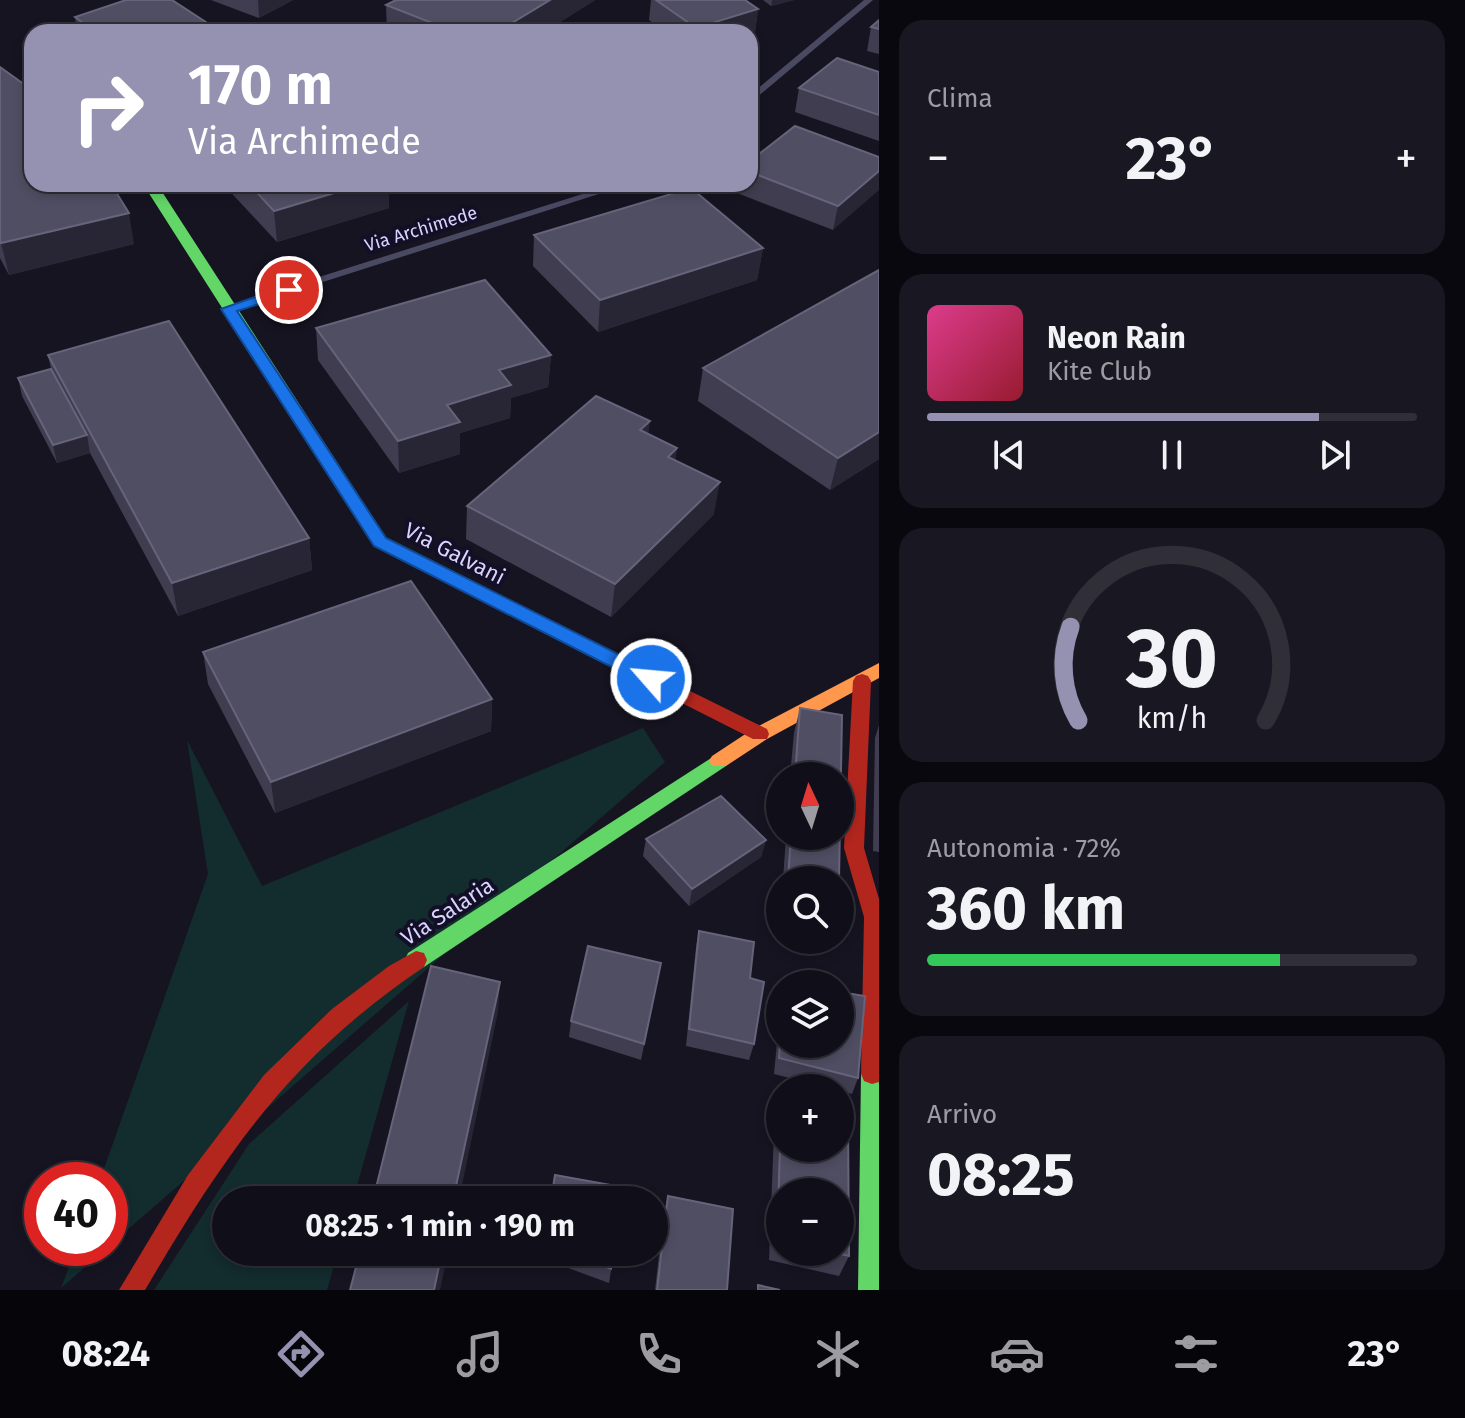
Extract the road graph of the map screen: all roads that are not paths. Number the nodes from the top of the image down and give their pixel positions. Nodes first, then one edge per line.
1 (869, 0) edge
2 (758, 93) edge
3 (155, 192) edge
4 (600, 192) edge
5 (228, 309) junction
6 (879, 670) edge
7 (862, 681) junction
8 (760, 734) junction
9 (131, 1290) edge
10 (870, 1290) edge

1 - 2 lane
3 - 5 street, Via Galvani
4 - 5 lane, Via Archimede
5 - 8 street, Via Galvani
6 - 7 street, Via Salaria
7 - 8 street, Via Salaria
7 - 10 street
8 - 9 street, Via Salaria

